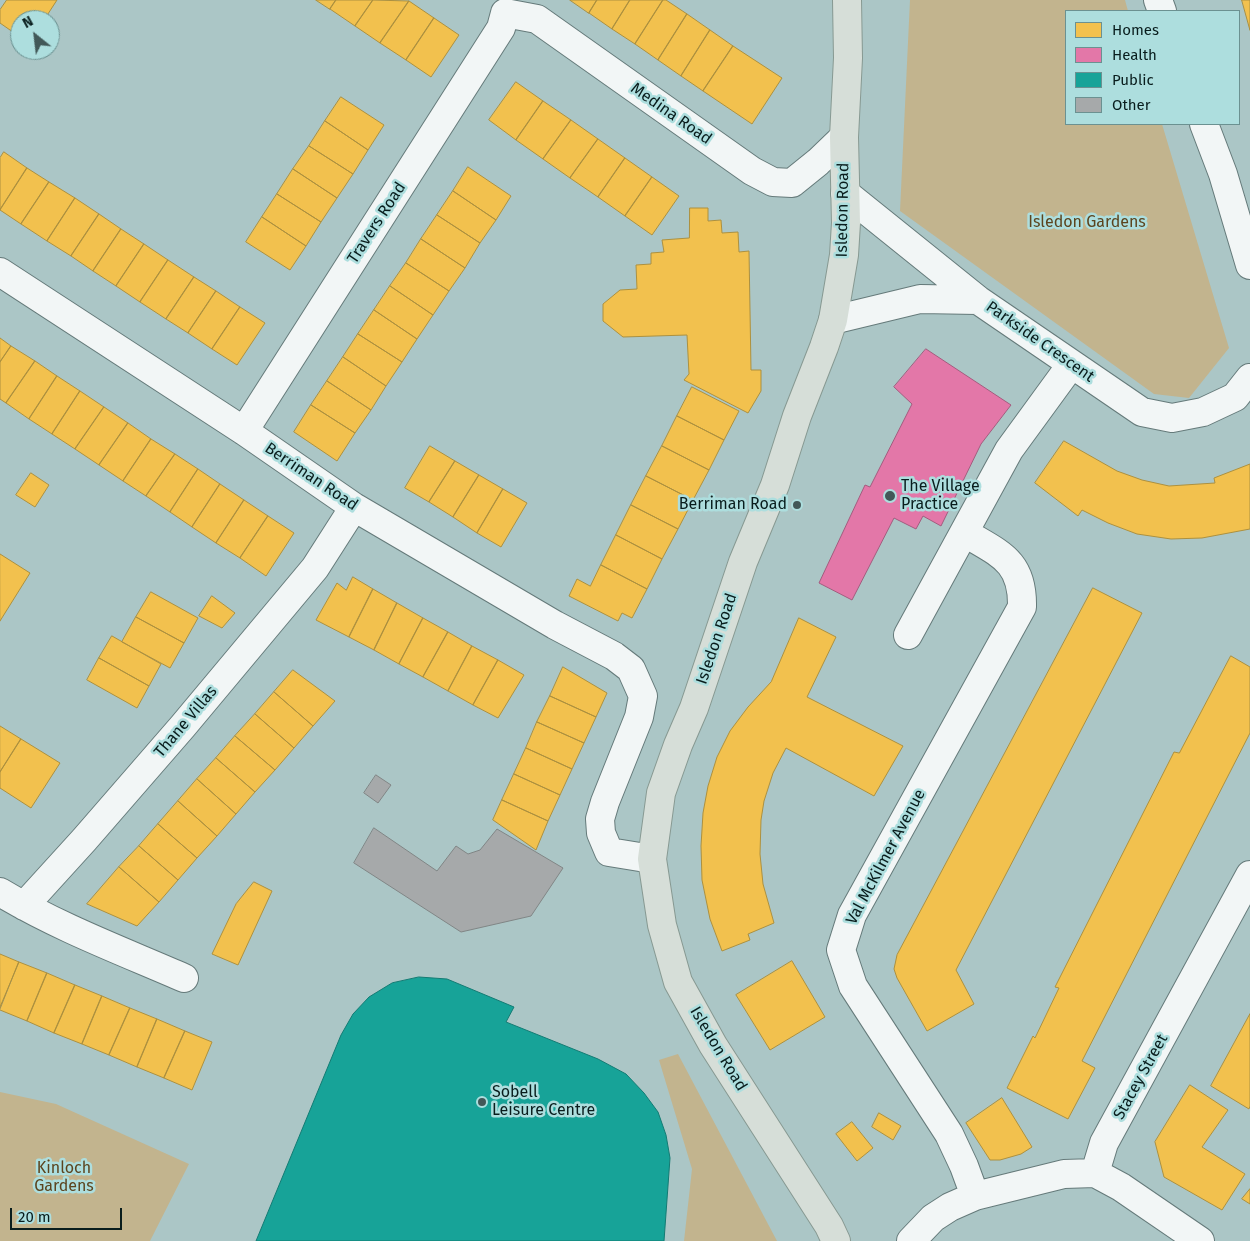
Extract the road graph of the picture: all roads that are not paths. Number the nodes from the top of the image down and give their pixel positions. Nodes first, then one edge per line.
1 (847, 0) edge
2 (502, 7) edge
3 (1204, 125) edge
4 (844, 137) junction
5 (845, 193) junction
6 (1250, 265) edge
7 (0, 272) edge
8 (978, 300) junction
9 (833, 320) junction
10 (1071, 365) junction
11 (1245, 396) edge
12 (244, 431) junction
13 (354, 507) junction
14 (965, 533) junction
15 (908, 635) dead end
16 (652, 859) junction
17 (1250, 875) edge
18 (0, 892) edge
19 (24, 906) junction
20 (184, 978) dead end
21 (1095, 1173) junction
22 (976, 1196) junction
23 (836, 1241) edge
24 (911, 1241) edge
25 (1200, 1241) edge

1 - 4 highway, Isledon Road
2 - 4 street, Medina Road
2 - 12 street, Travers Road
3 - 6 street
4 - 5 highway, Isledon Road
5 - 8 street, Parkside Crescent
5 - 9 highway, Isledon Road
7 - 12 street, Berriman Road
8 - 9 street
8 - 10 street, Parkside Crescent
9 - 16 highway, Isledon Road
10 - 11 street, Parkside Crescent
10 - 14 street
12 - 13 street, Berriman Road
13 - 16 street, Berriman Road
13 - 19 street, Thane Villas
14 - 15 street
14 - 22 street, Val McKilmer Avenue
16 - 23 highway, Isledon Road
17 - 21 street, Stacey Street
18 - 19 street
19 - 20 street
21 - 22 street
21 - 25 street
22 - 24 street

